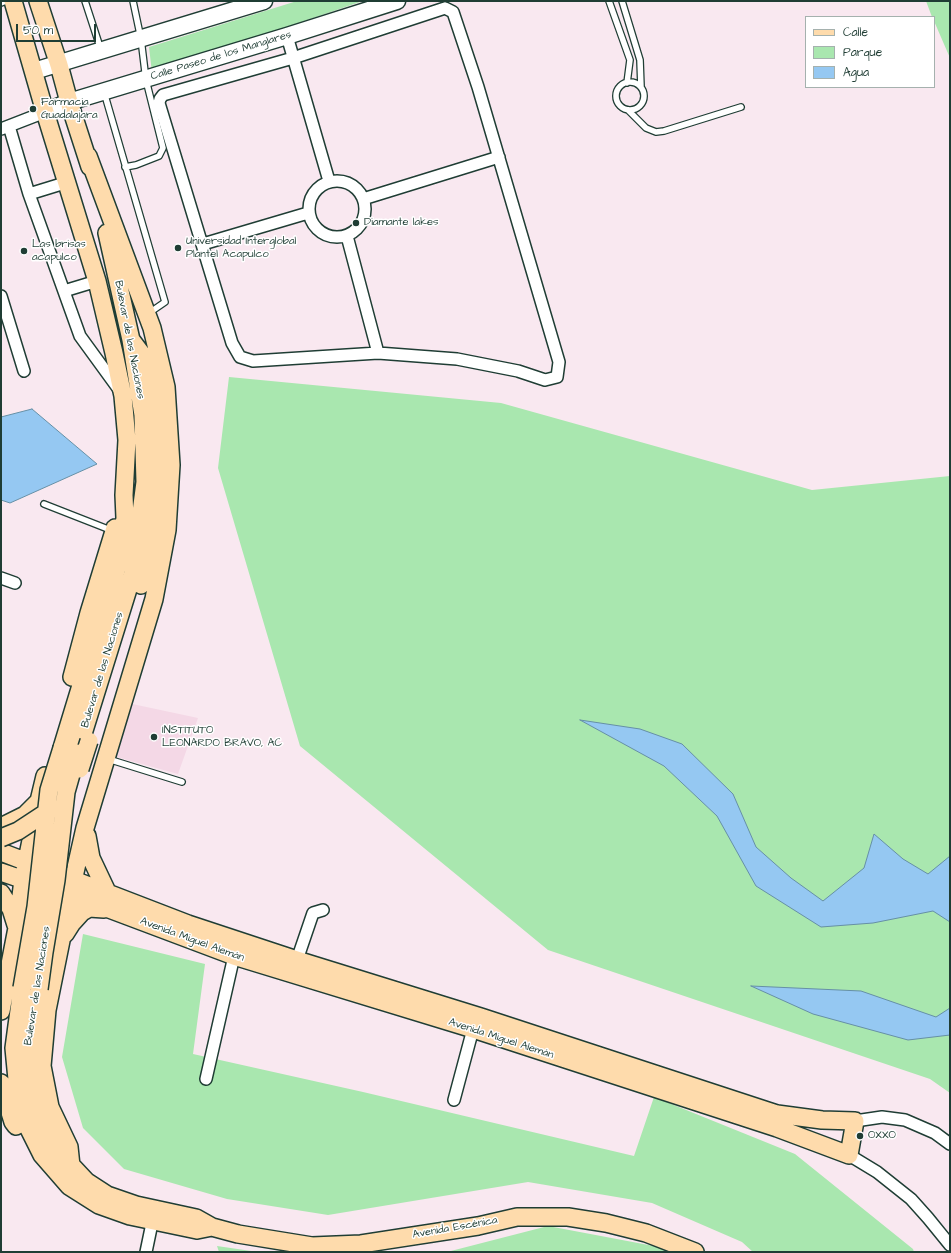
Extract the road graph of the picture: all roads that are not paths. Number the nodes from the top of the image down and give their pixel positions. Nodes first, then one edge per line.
1 (6, 1) edge
2 (13, 1) edge
3 (38, 1) edge
4 (85, 1) edge
5 (133, 1) edge
6 (264, 1) edge
7 (397, 1) edge
8 (610, 1) edge
9 (622, 1) edge
10 (1, 3) edge
11 (287, 36) junction
12 (141, 39) junction
13 (101, 51) junction
14 (293, 58) junction
15 (59, 65) junction
16 (34, 72) junction
17 (146, 80) junction
18 (627, 83) junction
19 (641, 87) junction
20 (104, 92) junction
21 (69, 102) junction
22 (741, 107) dead end
23 (628, 110) junction
24 (45, 112) junction
25 (5, 128) edge
26 (88, 156) junction
27 (498, 157) junction
28 (125, 167) junction
29 (68, 182) junction
30 (329, 182) junction
31 (29, 194) junction
32 (363, 199) junction
33 (308, 213) junction
34 (347, 236) junction
35 (203, 244) junction
36 (97, 281) junction
37 (64, 291) junction
38 (1, 296) edge
39 (3, 312) edge
40 (147, 315) junction
41 (131, 340) junction
42 (378, 353) junction
43 (24, 371) dead end
44 (123, 396) junction
45 (124, 495) junction
46 (44, 504) dead end
47 (114, 531) junction
48 (1, 578) edge
49 (15, 583) dead end
50 (106, 758) junction
51 (182, 782) dead end
52 (38, 801) junction
53 (1, 827) edge
54 (85, 828) junction
55 (1, 838) edge
56 (1, 852) edge
57 (27, 862) junction
58 (1, 872) edge
59 (23, 880) junction
60 (72, 888) junction
61 (1, 893) edge
62 (108, 901) junction
63 (323, 910) dead end
64 (16, 935) junction
65 (61, 941) junction
66 (234, 956) junction
67 (297, 960) junction
68 (1, 967) edge
69 (1, 1011) edge
70 (473, 1029) junction
71 (21, 1049) junction
72 (206, 1079) dead end
73 (1, 1083) edge
74 (454, 1100) dead end
75 (822, 1120) junction
76 (855, 1122) junction
77 (817, 1143) junction
78 (950, 1144) edge
79 (42, 1155) junction
80 (849, 1155) junction
81 (71, 1166) junction
82 (150, 1220) junction
83 (212, 1227) junction
84 (950, 1245) edge
85 (287, 1247) edge
86 (146, 1252) edge
87 (695, 1252) edge

1 - 10 lane
2 - 16 main road, Bulevar de las Naciones
3 - 15 main road, Bulevar de las Naciones
4 - 13 lane
5 - 12 lane
6 - 12 main road
7 - 11 main road, Calle Paseo de los Manglares
8 - 18 lane
9 - 19 lane
11 - 14 street
11 - 17 main road, Calle Paseo de los Manglares
12 - 13 main road
12 - 17 lane
13 - 15 main road
14 - 27 street
14 - 30 street
14 - 35 street
15 - 16 main road
15 - 21 main road, Bulevar de las Naciones
16 - 24 main road, Bulevar de las Naciones
17 - 20 main road, Calle Paseo de los Manglares
17 - 28 lane
18 - 19 lane
18 - 23 lane
19 - 23 lane
20 - 21 main road, Calle Paseo de los Manglares
20 - 28 lane
21 - 24 main road, Calle Paseo de los Manglares
21 - 26 main road, Bulevar de las Naciones
22 - 23 lane
24 - 25 street
24 - 29 main road, Bulevar de las Naciones
25 - 31 street
26 - 40 main road
26 - 41 main road, Bulevar de las Naciones
27 - 32 street
27 - 42 street
28 - 40 lane
29 - 31 street
29 - 36 main road, Bulevar de las Naciones
30 - 32 street
30 - 33 street
31 - 37 street
32 - 34 street
33 - 34 street
33 - 35 street
34 - 42 street
35 - 42 street
36 - 37 street
36 - 44 main road, Bulevar de las Naciones
37 - 44 street
38 - 39 street
39 - 43 street
40 - 50 main road
41 - 55 main road, bridge
41 - 71 main road, Bulevar de las Naciones, bridge
44 - 45 main road, Bulevar de las Naciones
45 - 47 main road
45 - 71 main road, Bulevar de las Naciones, bridge
46 - 47 lane
47 - 52 main road
48 - 49 street
50 - 51 lane
50 - 54 main road
52 - 53 main road
52 - 57 main road
54 - 60 main road
54 - 62 main road
56 - 57 main road, Avenida Miguel Alemán
57 - 59 main road
57 - 60 main road, Avenida Miguel Alemán
58 - 59 main road, Avenida Miguel Alemán
59 - 60 main road, Avenida Miguel Alemán
59 - 64 main road
60 - 62 main road, Avenida Miguel Alemán
60 - 65 main road
61 - 64 main road
62 - 65 main road
62 - 66 main road, Avenida Miguel Alemán
62 - 67 main road, Avenida Miguel Alemán
63 - 67 street
64 - 68 main road
64 - 69 main road
65 - 81 main road
66 - 70 main road, Avenida Miguel Alemán
66 - 72 street
67 - 75 main road, Avenida Miguel Alemán
70 - 74 street
70 - 77 main road, Avenida Miguel Alemán
71 - 79 main road, Bulevar de las Naciones
71 - 81 main road, Bulevar de las Naciones
73 - 79 main road
75 - 76 main road, Avenida Miguel Alemán
75 - 77 main road
76 - 78 street, Avenida Miguel Alemán
76 - 80 main road
77 - 80 main road, Avenida Miguel Alemán
79 - 82 main road, Bulevar de las Naciones
80 - 84 street, Avenida Miguel Alemán
81 - 83 main road, Bulevar de las Naciones
82 - 83 main road, Bulevar de las Naciones
82 - 86 street
83 - 85 main road, Avenida Escénica
85 - 87 main road, Avenida Escénica

